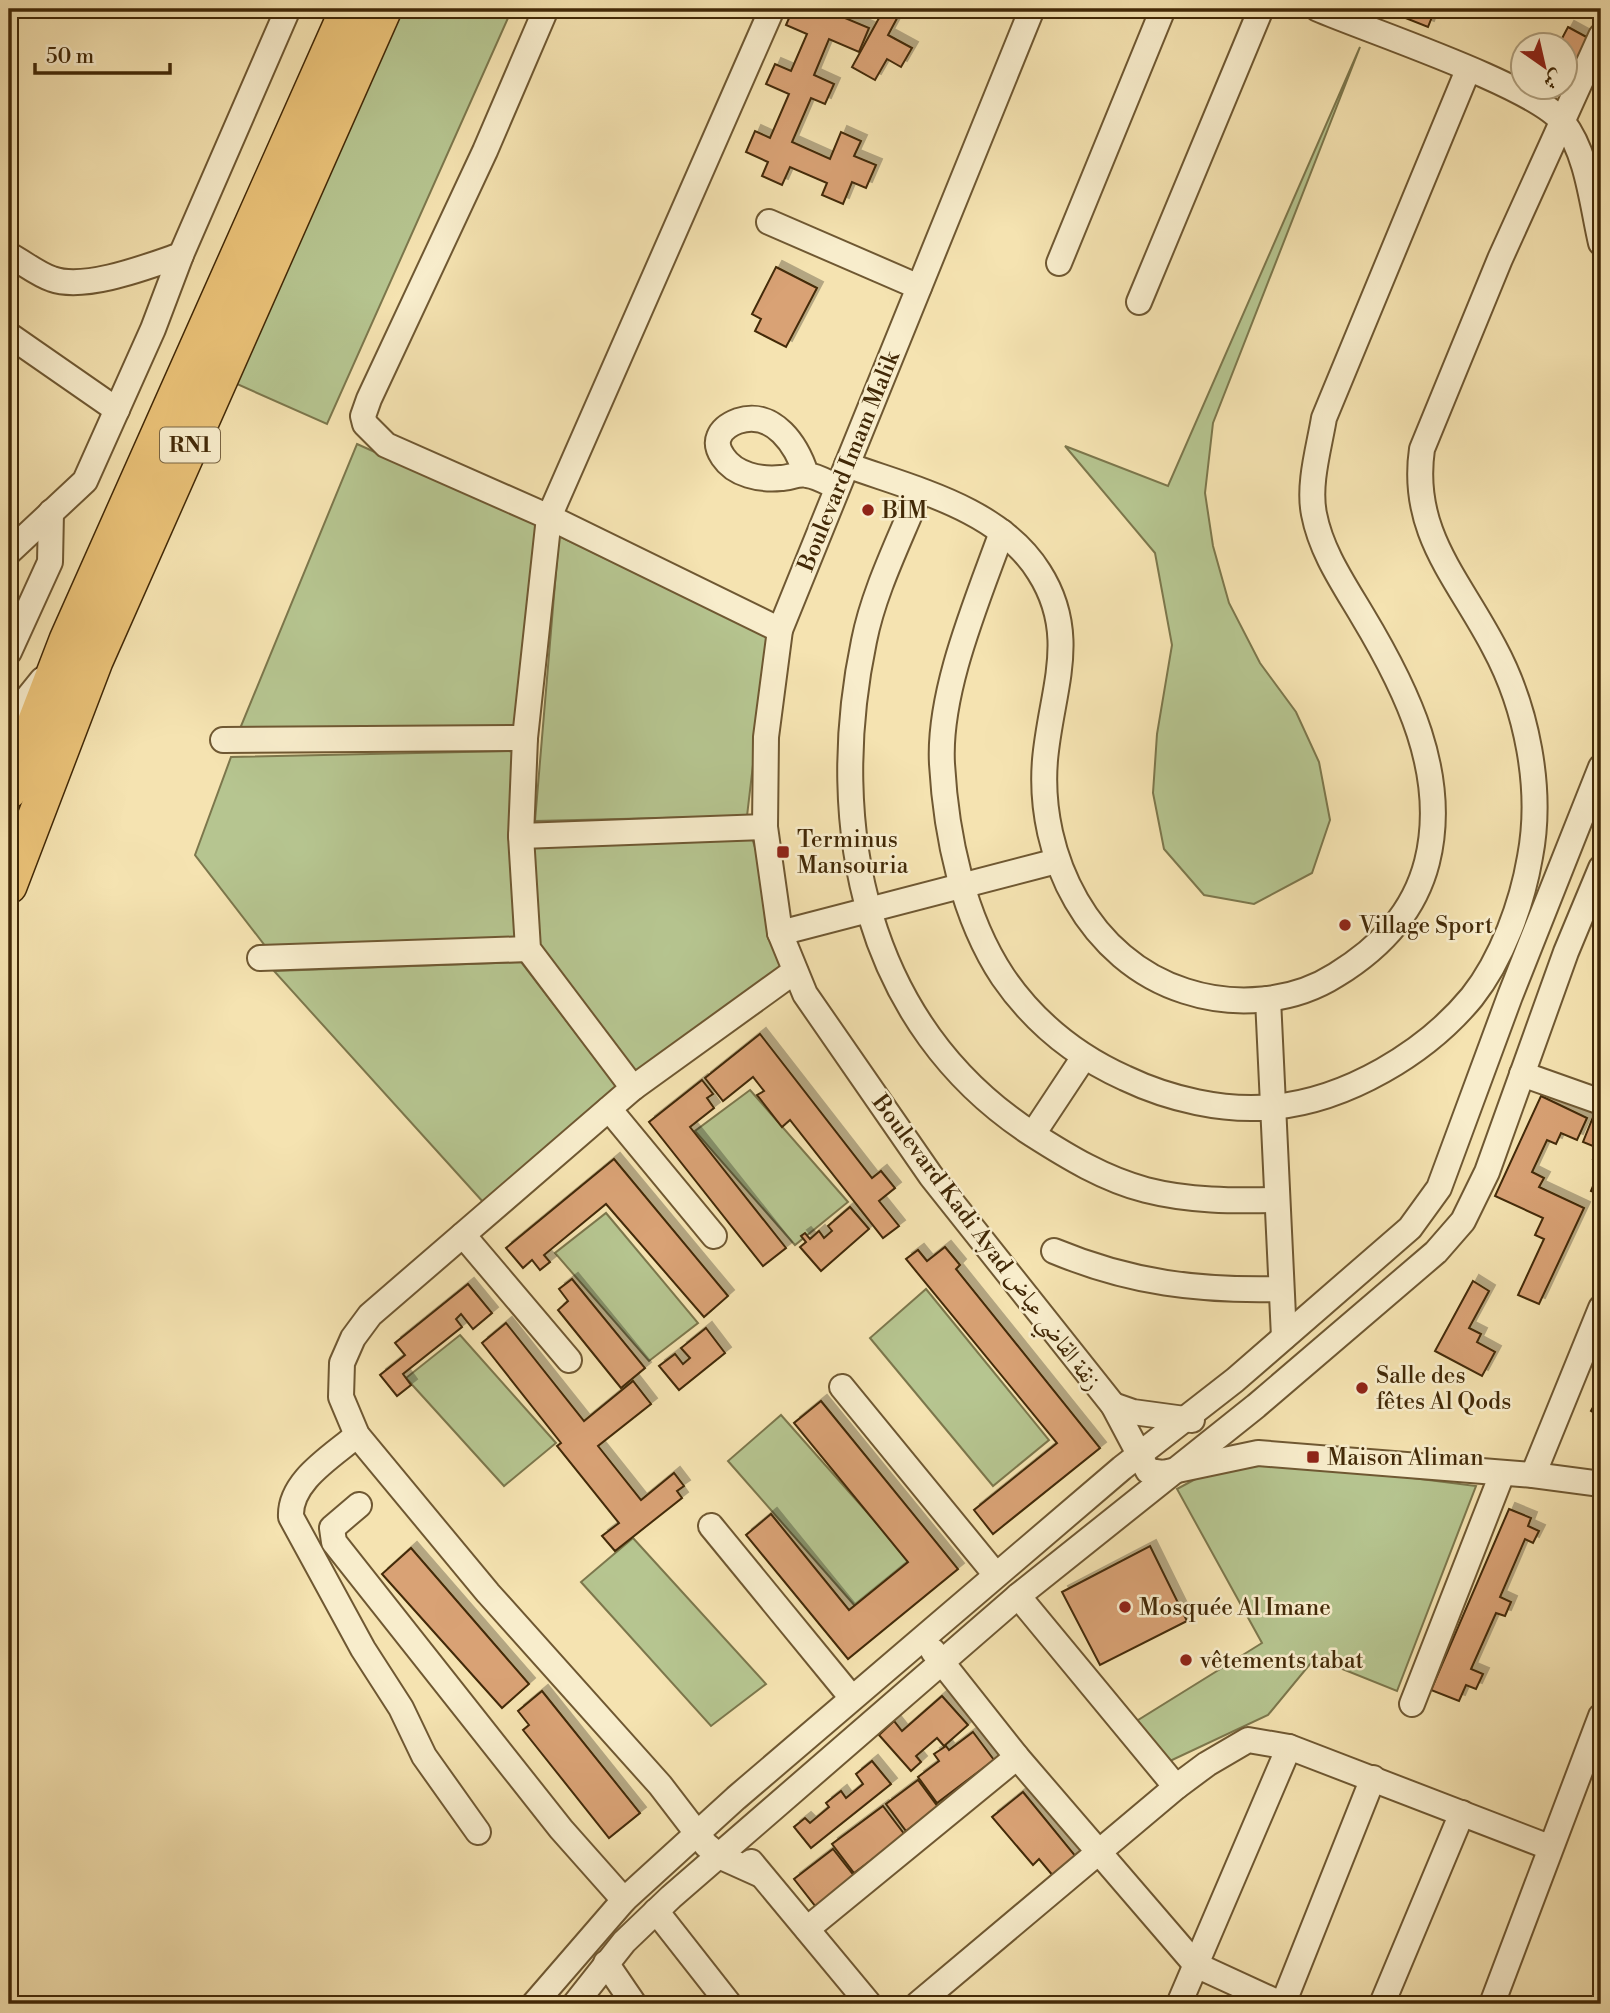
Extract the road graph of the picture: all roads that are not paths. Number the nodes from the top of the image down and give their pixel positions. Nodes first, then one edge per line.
1 (288, 9) edge
2 (348, 9) edge
3 (384, 9) edge
4 (546, 9) edge
5 (772, 9) edge
6 (1032, 9) edge
7 (1163, 9) edge
8 (1261, 9) edge
9 (1318, 9) edge
10 (1351, 15) edge
11 (1601, 36) edge
12 (1468, 70) junction
13 (1562, 122) junction
14 (769, 222) dead end
15 (1601, 243) edge
16 (9, 255) edge
17 (181, 255) junction
18 (1059, 263) dead end
19 (919, 287) junction
20 (1139, 302) dead end
21 (9, 335) edge
22 (117, 410) junction
23 (847, 465) junction
24 (806, 474) dead end
25 (837, 487) junction
26 (919, 492) junction
27 (51, 512) junction
28 (550, 517) junction
29 (1002, 532) junction
30 (9, 552) edge
31 (780, 630) junction
32 (63, 651) junction
33 (9, 652) edge
34 (9, 721) edge
35 (525, 738) junction
36 (223, 740) dead end
37 (1601, 766) edge
38 (9, 791) edge
39 (765, 827) junction
40 (521, 836) junction
41 (1057, 861) junction
42 (1601, 868) edge
43 (962, 885) junction
44 (9, 886) edge
45 (867, 909) junction
46 (780, 933) junction
47 (528, 949) junction
48 (260, 958) dead end
49 (795, 971) junction
50 (1268, 999) junction
51 (1084, 1057) junction
52 (1522, 1074) junction
53 (633, 1088) junction
54 (1601, 1102) edge
55 (1273, 1108) junction
56 (609, 1109) junction
57 (1032, 1134) junction
58 (1277, 1200) junction
59 (463, 1235) junction
60 (714, 1236) dead end
61 (1054, 1251) dead end
62 (1281, 1289) junction
63 (1601, 1308) edge
64 (1284, 1337) junction
65 (569, 1360) dead end
66 (842, 1387) dead end
67 (1112, 1405) junction
68 (1186, 1419) junction
69 (1223, 1432) junction
70 (357, 1435) junction
71 (1258, 1452) junction
72 (1138, 1455) junction
73 (1174, 1471) junction
74 (1502, 1474) junction
75 (1533, 1475) junction
76 (1601, 1484) edge
77 (359, 1505) dead end
78 (711, 1526) dead end
79 (996, 1575) junction
80 (1018, 1595) junction
81 (923, 1638) junction
82 (942, 1662) junction
83 (852, 1698) junction
84 (1412, 1704) dead end
85 (1601, 1716) edge
86 (1289, 1747) junction
87 (1017, 1757) junction
88 (1373, 1778) junction
89 (1176, 1787) junction
90 (1462, 1813) junction
91 (706, 1826) junction
92 (478, 1832) dead end
93 (1549, 1847) junction
94 (729, 1848) junction
95 (1096, 1852) junction
96 (624, 1900) junction
97 (656, 1911) junction
98 (807, 1929) junction
99 (606, 1963) junction
100 (1196, 1965) junction
101 (534, 2004) edge
102 (575, 2004) edge
103 (634, 2004) edge
104 (729, 2004) edge
105 (869, 2004) edge
106 (918, 2004) edge
107 (1179, 2004) edge
108 (1282, 2004) edge
109 (1382, 2004) edge
110 (1492, 2004) edge

1 - 17 street
2 - 32 highway, RN1
3 - 44 highway, RN1
4 - 28 street
5 - 28 street
6 - 19 street, Boulevard Imam Malik
7 - 18 street
8 - 20 street
9 - 10 street
10 - 12 street
11 - 13 street
12 - 13 street
12 - 50 street
13 - 15 street
13 - 55 street
14 - 19 street
16 - 17 street
17 - 22 street
19 - 23 street, Boulevard Imam Malik
21 - 22 street
22 - 27 street
23 - 25 street, Boulevard Imam Malik
23 - 26 street
24 - 25 street
25 - 31 street, Boulevard Imam Malik
26 - 29 street
26 - 45 street
27 - 30 street
27 - 33 street
28 - 31 street
28 - 35 street
29 - 41 street
29 - 43 street
31 - 39 street, Boulevard Imam Malik
32 - 34 street
32 - 38 highway, RN1
35 - 36 street
35 - 40 street
37 - 64 street
39 - 40 street
39 - 46 street, Boulevard Imam Malik
40 - 47 street
41 - 43 street
41 - 50 street
42 - 52 street
43 - 45 street
43 - 51 street
45 - 46 street
45 - 57 street
46 - 49 street, Boulevard Kadi Ayad زنقة القاضي عياض
47 - 48 street
47 - 53 street
49 - 53 street
49 - 67 street, Boulevard Kadi Ayad زنقة القاضي عياض
50 - 55 street
51 - 55 street
51 - 57 street
52 - 54 street
52 - 69 street
53 - 56 street
55 - 58 street
56 - 59 street
56 - 60 street
57 - 58 street
58 - 62 street
59 - 65 street
59 - 70 street
61 - 62 street
62 - 64 street
63 - 75 street
64 - 68 street
66 - 79 street
67 - 68 street
67 - 72 street, Boulevard Kadi Ayad زنقة القاضي عياض
68 - 69 street
68 - 72 street
69 - 71 street
69 - 73 street
70 - 91 street
70 - 92 street
71 - 73 street
71 - 74 street
72 - 73 street
72 - 79 street
73 - 80 street
74 - 75 street
74 - 84 street
75 - 76 street
77 - 96 street
78 - 83 street
79 - 81 street
80 - 82 street
80 - 89 street
81 - 82 street
81 - 83 street
82 - 87 street
82 - 94 street
83 - 91 street
85 - 93 street
86 - 88 street
86 - 89 street
86 - 100 street
87 - 95 street
87 - 98 street
88 - 90 street
88 - 108 street
89 - 95 street
90 - 93 street
90 - 109 street
91 - 94 street
91 - 96 street
93 - 110 street
94 - 97 street
94 - 98 street
95 - 100 street
95 - 106 street
96 - 101 street
97 - 99 street
97 - 104 street
98 - 105 street
99 - 102 street
99 - 103 street
100 - 107 street
100 - 108 street

